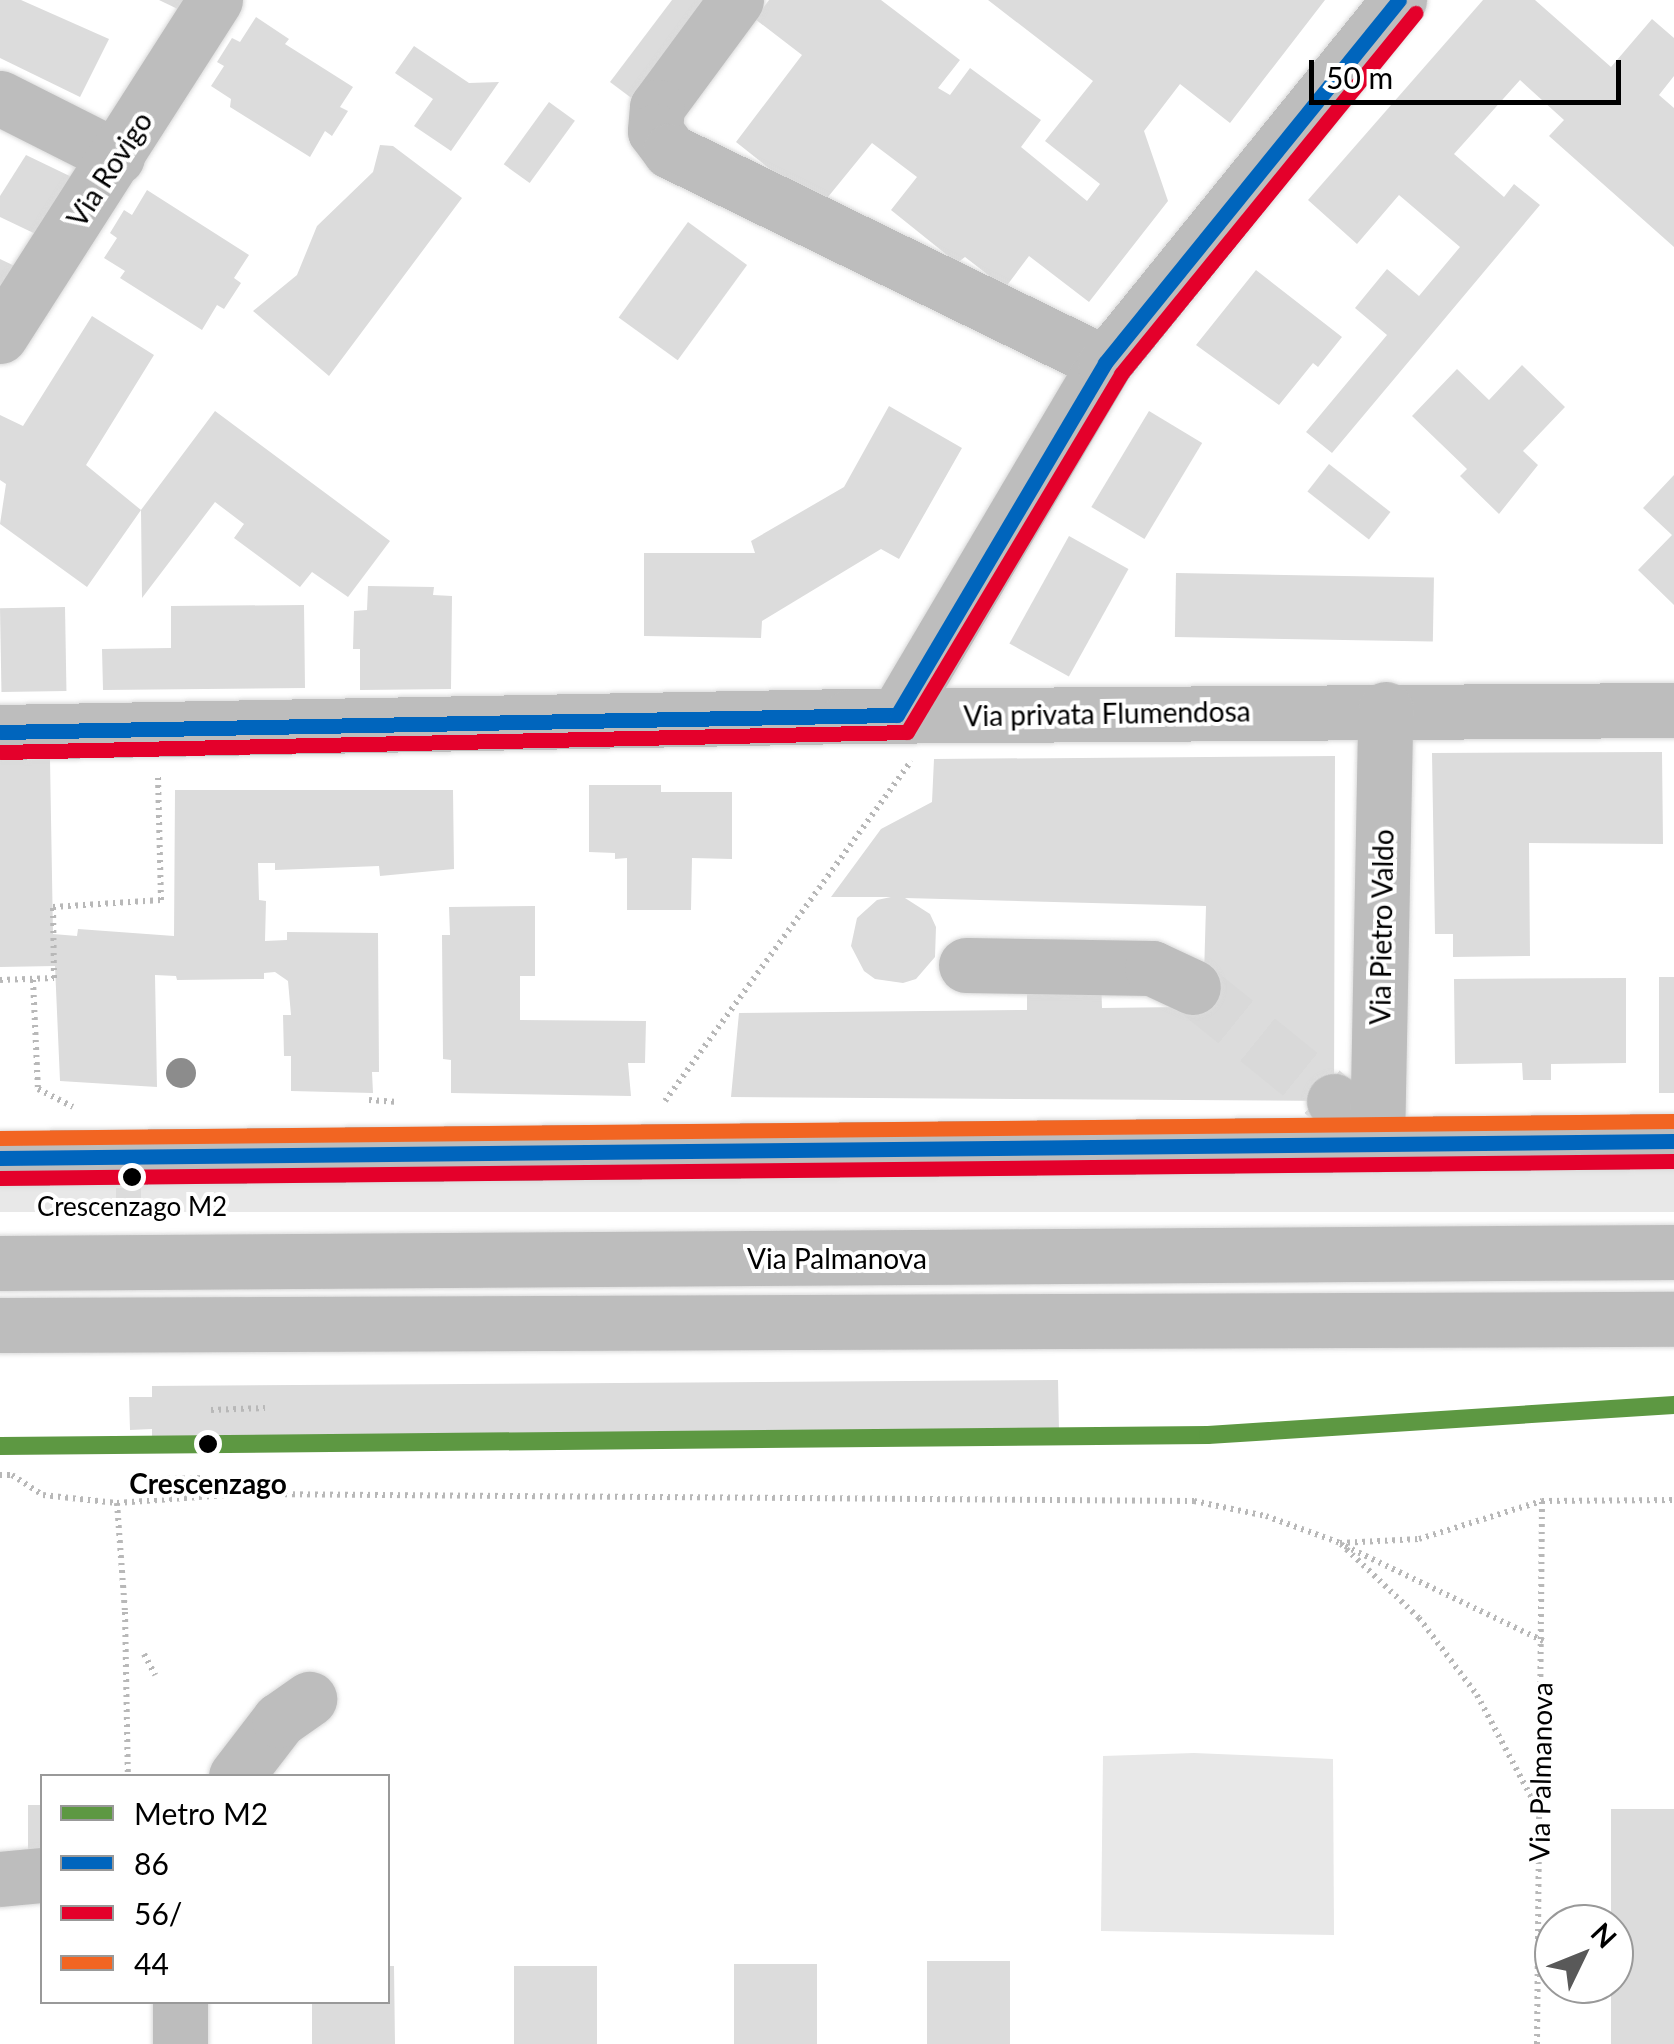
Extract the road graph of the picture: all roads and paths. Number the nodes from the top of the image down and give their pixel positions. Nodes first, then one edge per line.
1 (214, 0) edge
2 (736, 0) edge
3 (1399, 0) edge
4 (0, 98) edge
5 (117, 157) junction
6 (0, 336) edge
7 (1105, 363) junction
8 (158, 709) junction
9 (1385, 710) junction
10 (1674, 710) edge
11 (920, 715) junction
12 (0, 732) edge
13 (966, 965) dead end
14 (0, 980) edge
15 (33, 980) junction
16 (1193, 987) tunnel mouth
17 (664, 1101) dead end
18 (1334, 1101) tunnel mouth
19 (78, 1107) dead end
20 (1674, 1141) edge
21 (1377, 1144) junction
22 (0, 1158) edge
23 (1674, 1252) edge
24 (0, 1263) edge
25 (1674, 1319) edge
26 (0, 1326) edge
27 (265, 1408) dead end
28 (211, 1410) dead end
29 (0, 1474) edge
30 (160, 1479) dead end
31 (233, 1496) junction
32 (1674, 1500) edge
33 (1542, 1501) junction
34 (117, 1504) junction
35 (1340, 1543) junction
36 (1543, 1641) junction
37 (144, 1654) dead end
38 (154, 1675) dead end
39 (309, 1699) dead end
40 (128, 1774) edge
41 (238, 1774) edge
42 (1538, 1810) junction
43 (40, 1876) edge
44 (0, 1879) edge
45 (180, 2004) edge
46 (180, 2044) edge
47 (1536, 2044) edge

1 - 5 main road, Via Rovigo
2 - 7 main road
3 - 7 main road
4 - 5 main road
5 - 6 main road, Via Rovigo
7 - 11 main road
8 - 11 main road, Via privata Flumendosa
8 - 12 main road, Via privata Flumendosa
8 - 15 path
9 - 10 main road, Via privata Flumendosa
9 - 11 main road, Via privata Flumendosa
9 - 21 main road, Via Pietro Valdo
11 - 17 path
13 - 16 main road
14 - 15 path
15 - 19 path
18 - 21 main road
20 - 21 main road
21 - 22 main road
23 - 24 main road, Via Palmanova
25 - 26 main road
27 - 28 path
29 - 34 path
30 - 31 path
31 - 34 path
31 - 35 path
32 - 33 path
33 - 35 path
33 - 36 path, Via Palmanova
34 - 40 path
35 - 36 path
35 - 42 path
36 - 42 path, Via Palmanova
37 - 38 path
39 - 41 main road
42 - 47 path, Via Palmanova
43 - 44 main road
45 - 46 main road

